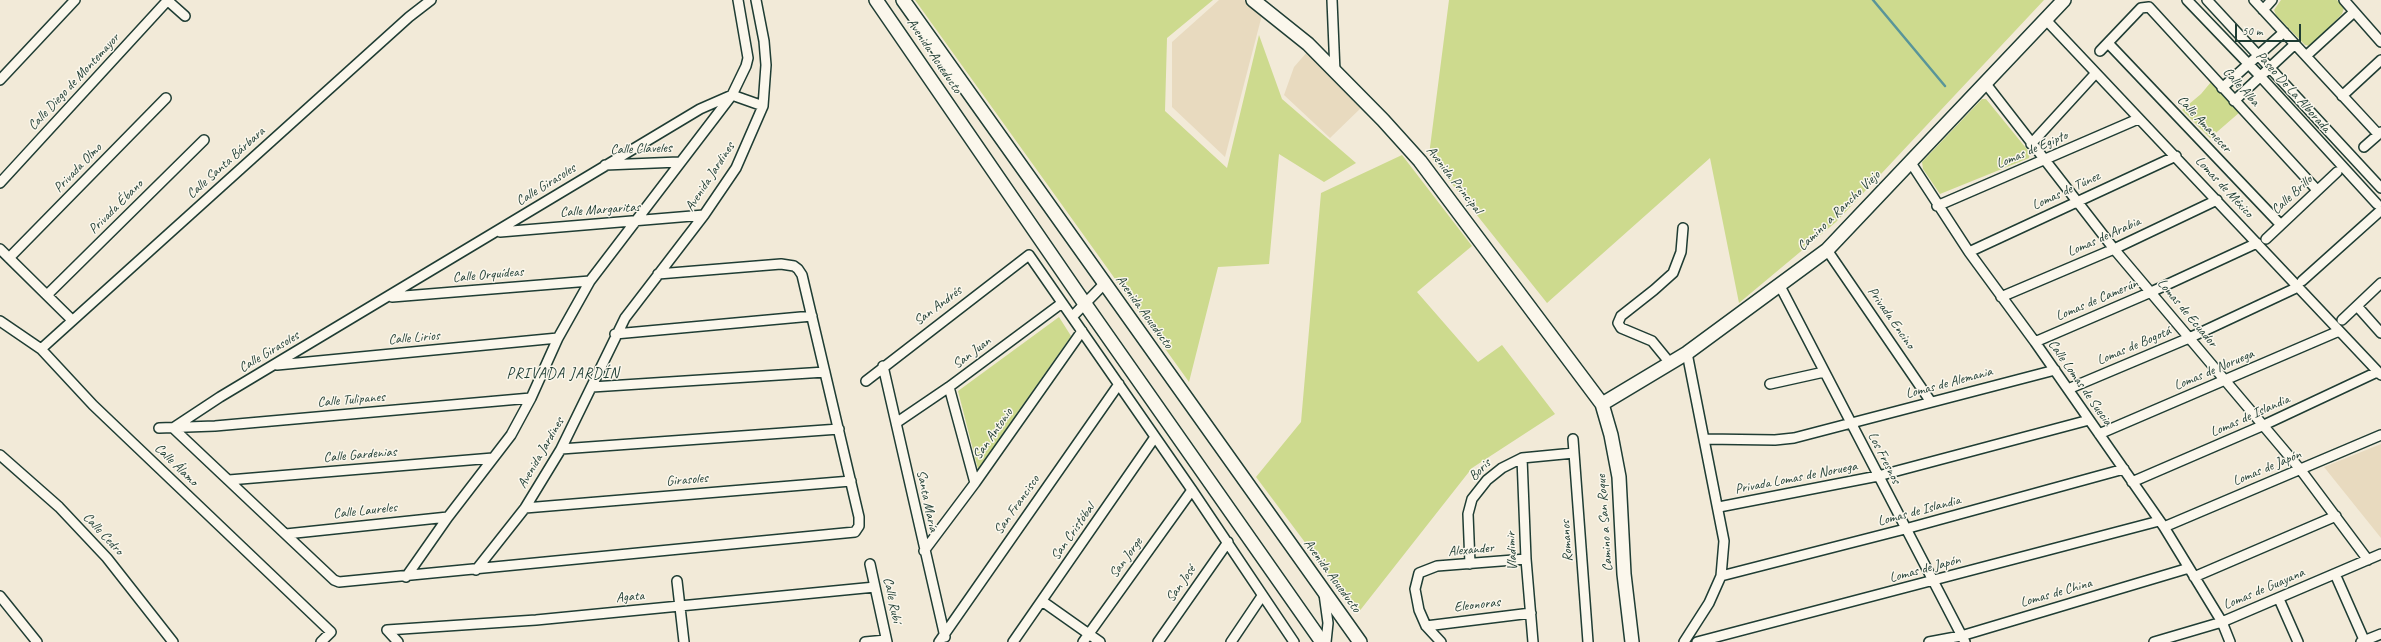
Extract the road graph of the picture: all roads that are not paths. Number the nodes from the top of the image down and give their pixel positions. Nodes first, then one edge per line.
1 (75, 0) edge
2 (167, 0) edge
3 (431, 0) edge
4 (738, 0) edge
5 (756, 0) edge
6 (876, 0) edge
7 (903, 0) edge
8 (1253, 0) edge
9 (1332, 0) edge
10 (2064, 0) edge
11 (2187, 0) edge
12 (2207, 0) edge
13 (2254, 0) edge
14 (2272, 0) edge
15 (2344, 0) edge
16 (2263, 10) junction
17 (2354, 12) junction
18 (185, 16) dead end
19 (2046, 20) junction
20 (2284, 32) junction
21 (2381, 42) edge
22 (2108, 43) junction
23 (2295, 44) junction
24 (2100, 52) dead end
25 (2258, 55) junction
26 (2306, 56) junction
27 (2381, 60) edge
28 (2249, 64) junction
29 (2270, 67) junction
30 (1335, 72) junction
31 (2095, 74) junction
32 (2260, 76) junction
33 (0, 80) edge
34 (1986, 84) junction
35 (2222, 88) junction
36 (732, 95) junction
37 (2342, 96) junction
38 (166, 98) dead end
39 (2234, 101) junction
40 (763, 106) junction
41 (2138, 119) junction
42 (2380, 133) edge
43 (204, 140) dead end
44 (2031, 144) junction
45 (2364, 147) dead end
46 (2176, 156) junction
47 (2044, 160) junction
48 (679, 162) junction
49 (1911, 163) junction
50 (604, 165) junction
51 (2337, 172) dead end
52 (0, 183) edge
53 (2381, 188) edge
54 (2317, 190) junction
55 (2218, 200) junction
56 (2077, 202) junction
57 (1938, 206) junction
58 (2380, 206) edge
59 (704, 215) junction
60 (634, 222) junction
61 (2280, 224) junction
62 (1682, 228) dead end
63 (498, 232) junction
64 (2262, 241) junction
65 (0, 249) edge
66 (2114, 249) junction
67 (1827, 250) junction
68 (1969, 252) junction
69 (10, 258) junction
70 (658, 274) junction
71 (590, 281) junction
72 (2381, 283) edge
73 (1104, 284) junction
74 (2300, 284) junction
75 (1780, 286) junction
76 (2151, 292) junction
77 (47, 295) junction
78 (389, 297) junction
79 (2001, 297) junction
80 (1062, 303) junction
81 (1085, 304) junction
82 (2357, 306) junction
83 (812, 316) junction
84 (1072, 317) junction
85 (72, 320) junction
86 (2342, 320) dead end
87 (0, 321) edge
88 (2339, 330) junction
89 (1082, 331) junction
90 (2381, 333) edge
91 (615, 334) junction
92 (558, 338) junction
93 (2189, 338) junction
94 (2035, 342) junction
95 (41, 349) junction
96 (1687, 353) junction
97 (1670, 363) junction
98 (273, 366) junction
99 (883, 366) junction
100 (2054, 370) junction
101 (825, 372) junction
102 (1824, 372) junction
103 (2379, 374) edge
104 (2228, 380) junction
105 (866, 381) dead end
106 (1119, 384) junction
107 (1770, 384) dead end
108 (592, 387) junction
109 (949, 387) junction
110 (2068, 389) junction
111 (531, 398) junction
112 (1931, 402) junction
113 (1602, 404) junction
114 (2089, 420) junction
115 (896, 423) junction
116 (1851, 424) junction
117 (2264, 425) junction
118 (159, 428) dead end
119 (173, 428) junction
120 (839, 429) junction
121 (2099, 434) junction
122 (2381, 434) edge
123 (1155, 437) junction
124 (1573, 439) dead end
125 (1705, 439) junction
126 (561, 450) junction
127 (1574, 453) junction
128 (0, 455) edge
129 (493, 458) junction
130 (1522, 458) junction
131 (2124, 469) junction
132 (2300, 469) junction
133 (1878, 476) junction
134 (229, 480) junction
135 (852, 481) junction
136 (2132, 482) junction
137 (975, 483) junction
138 (1192, 490) junction
139 (1718, 507) junction
140 (525, 508) junction
141 (2336, 516) junction
142 (448, 517) junction
143 (2162, 524) junction
144 (1905, 529) junction
145 (286, 534) junction
146 (1228, 542) junction
147 (924, 551) junction
148 (2381, 554) edge
149 (1526, 559) junction
150 (2368, 560) junction
151 (870, 564) dead end
152 (1470, 564) junction
153 (2189, 568) junction
154 (476, 570) junction
155 (2335, 574) junction
156 (1721, 576) junction
157 (406, 577) junction
158 (2194, 577) junction
159 (677, 581) dead end
160 (1932, 581) junction
161 (875, 587) junction
162 (1324, 592) junction
163 (0, 596) edge
164 (1262, 596) junction
165 (2279, 599) junction
166 (1042, 601) junction
167 (681, 606) junction
168 (1531, 613) junction
169 (2222, 622) junction
170 (1426, 626) junction
171 (1089, 633) junction
172 (2381, 634) edge
173 (943, 639) edge
174 (1963, 639) edge
175 (886, 641) edge
176 (2165, 641) edge
177 (37, 642) edge
178 (173, 642) edge
179 (321, 642) edge
180 (398, 642) edge
181 (684, 642) edge
182 (865, 642) edge
183 (1013, 642) edge
184 (1083, 642) edge
185 (1100, 642) edge
186 (1158, 642) edge
187 (1231, 642) edge
188 (1294, 642) edge
189 (1322, 642) edge
190 (1326, 642) edge
191 (1360, 642) edge
192 (1440, 642) edge
193 (1533, 642) edge
194 (1586, 642) edge
195 (1632, 642) edge
196 (1684, 642) edge
197 (1697, 642) edge
198 (1930, 642) edge
199 (2154, 642) edge
200 (2230, 642) edge
201 (2298, 642) edge
202 (2363, 642) edge

1 - 33 street
2 - 18 street
2 - 52 street, Calle Diego de Montemayor
3 - 85 street, Calle Santa Bárbara
4 - 36 street
5 - 40 street, Avenida Jardines
6 - 81 street, Avenida Acueducto
7 - 73 street, Avenida Acueducto
8 - 30 street, Avenida Principal
9 - 30 street
10 - 19 street, Camino a Rancho Viejo
11 - 28 street, Paseo De La Alborada
12 - 25 street, Paseo De La Alborada
13 - 16 street
14 - 16 street
15 - 17 street
16 - 20 street
17 - 21 street
17 - 26 street
19 - 31 street, Lomas de México
19 - 34 street, Camino a Rancho Viejo
20 - 23 street
20 - 25 street
22 - 24 street
22 - 35 street, Calle Alba
22 - 61 street, Calle Amanecer
23 - 26 street
23 - 29 street
25 - 28 street
25 - 29 street, Paseo De La Alborada
26 - 37 street
27 - 37 street
28 - 32 street, Paseo De La Alborada
28 - 35 street
29 - 32 street
29 - 53 street, Paseo De La Alborada
30 - 113 street, Avenida Principal
31 - 41 street, Lomas de México
31 - 44 street
32 - 39 street
32 - 58 street, Paseo De La Alborada
34 - 44 street, Lomas de Ecuador
34 - 49 street, Camino a Rancho Viejo
35 - 39 street, Calle Alba
36 - 40 street
36 - 48 street
36 - 50 street, Calle Girasoles
37 - 42 street
38 - 69 street, Privada Olmo
39 - 54 street, Calle Alba
40 - 59 street, Avenida Jardines
41 - 46 street, Lomas de México
41 - 47 street, Lomas de Egipto
42 - 45 street
43 - 77 street, Privada Ébano
44 - 47 street, Lomas de Ecuador
46 - 55 street, Lomas de México
46 - 56 street, Lomas de Túnez
47 - 56 street, Lomas de Ecuador
47 - 57 street, Lomas de Egipto
48 - 50 street, Calle Claveles
48 - 60 street
49 - 57 street, Calle Lomas de Suecia
49 - 67 street, Camino a Rancho Viejo
50 - 63 street, Calle Girasoles
51 - 54 street, Calle Brillo
54 - 61 street, Calle Brillo
55 - 64 street, Lomas de México
55 - 66 street, Lomas de Arabia
56 - 66 street, Lomas de Ecuador
56 - 68 street, Lomas de Túnez
57 - 68 street, Calle Lomas de Suecia
58 - 74 street, Lomas de Bogotá
59 - 60 street, Calle Margaritas
59 - 70 street, Avenida Jardines
60 - 63 street, Calle Margaritas
60 - 71 street
61 - 64 street, Calle Brillo
62 - 97 street
63 - 78 street, Calle Girasoles
64 - 74 street, Lomas de México
64 - 76 street, Lomas de Camerún
65 - 69 street
66 - 76 street, Lomas de Ecuador
66 - 79 street, Lomas de Arabia
67 - 75 street, Camino a Rancho Viejo
67 - 112 street, Privada Encino
68 - 79 street, Calle Lomas de Suecia
69 - 77 street
70 - 83 street
70 - 91 street, Avenida Jardines
71 - 78 street, Calle Orquídeas
71 - 92 street
72 - 82 street
73 - 81 street
73 - 162 street, Avenida Acueducto
74 - 88 street, Lomas de México
74 - 93 street, Lomas de Bogotá
75 - 96 street, Camino a Rancho Viejo
75 - 102 street, Los Fresnos
76 - 93 street, Lomas de Ecuador
76 - 94 street, Lomas de Camerún
77 - 85 street
78 - 98 street, Calle Girasoles
79 - 94 street, Calle Lomas de Suecia
80 - 84 street
80 - 99 street, San Andrés
80 - 109 street, San Juan
81 - 84 street
81 - 189 street, Avenida Acueducto
82 - 86 street
82 - 90 street
83 - 91 street
83 - 101 street
84 - 89 street
85 - 95 street, Calle Santa Bárbara
87 - 95 street, Calle Álamo
88 - 103 street, Lomas de México
88 - 104 street, Lomas de Noruega
89 - 106 street
89 - 137 street, San Antonio
91 - 108 street, Avenida Jardines
92 - 98 street, Calle Lirios
92 - 111 street
93 - 104 street, Lomas de Ecuador
93 - 110 street, Lomas de Bogotá
94 - 100 street, Calle Lomas de Suecia
95 - 179 street, Calle Álamo
96 - 97 street, Camino a Rancho Viejo
96 - 125 street
97 - 113 street, Camino a Rancho Viejo
98 - 119 street, Calle Girasoles
99 - 105 street, San Andrés
99 - 115 street, Santa María
100 - 110 street, Calle Lomas de Suecia
100 - 112 street, Lomas de Alemania
101 - 108 street
101 - 120 street
102 - 107 street
102 - 116 street, Los Fresnos
103 - 117 street, Lomas de Islandia
104 - 117 street, Lomas de Ecuador
104 - 121 street, Lomas de Noruega
106 - 123 street
106 - 173 street, San Francisco
108 - 126 street, Avenida Jardines
109 - 115 street, San Juan
109 - 137 street
110 - 114 street, Calle Lomas de Suecia
111 - 119 street, Calle Tulipanes
111 - 129 street
112 - 116 street, Lomas de Alemania
113 - 195 street, Camino a San Roque
114 - 121 street, Calle Lomas de Suecia
114 - 133 street
115 - 147 street, Santa María
116 - 125 street, Lomas de Alemania
116 - 133 street, Los Fresnos
117 - 132 street, Lomas de Ecuador
117 - 136 street, Lomas de Islandia
118 - 119 street, Calle Tulipanes
119 - 134 street
120 - 126 street
120 - 135 street
121 - 131 street, Calle Lomas de Suecia
122 - 132 street, Lomas de Japón
123 - 138 street
123 - 166 street, San Cristóbal
124 - 127 street, Romanos
125 - 139 street
126 - 140 street, Avenida Jardines
127 - 130 street, Boris
127 - 194 street, Romanos
128 - 178 street, Calle Cedro
129 - 134 street, Calle Gardenias
129 - 142 street
130 - 149 street, Vladimir
130 - 152 street, Boris
131 - 136 street, Calle Lomas de Suecia
131 - 144 street, Lomas de Islandia
132 - 141 street, Lomas de Ecuador
132 - 143 street, Lomas de Japón
133 - 139 street, Privada Lomas de Noruega
133 - 144 street, Los Fresnos
134 - 145 street
135 - 140 street, Girasoles
135 - 154 street
136 - 143 street, Calle Lomas de Suecia
137 - 147 street, San Antonio
138 - 146 street
138 - 171 street, San Jorge
139 - 156 street
140 - 154 street, Avenida Jardines
141 - 150 street, Lomas de Ecuador
141 - 158 street
142 - 145 street, Calle Laureles
142 - 157 street
143 - 153 street, Calle Lomas de Suecia
143 - 160 street, Lomas de Japón
144 - 156 street, Lomas de Islandia
144 - 160 street, Los Fresnos
145 - 157 street
146 - 164 street
146 - 186 street, San José
147 - 173 street, Santa María
148 - 150 street, Lomas de Guayana
149 - 152 street, Alexander
149 - 168 street, Vladimir
150 - 155 street, Lomas de Guayana
151 - 161 street, Calle Rubí
152 - 170 street, Alexander
153 - 158 street, Calle Lomas de Suecia
153 - 174 street, Lomas de China
154 - 157 street
155 - 165 street, Lomas de Guayana
155 - 202 street
156 - 196 street
158 - 169 street, Calle Lomas de Suecia
159 - 167 street
160 - 174 street, Los Fresnos
160 - 197 street, Lomas de Japón
161 - 167 street, Agata
161 - 175 street, Calle Rubí
162 - 190 street
162 - 191 street, Avenida Acueducto
163 - 177 street
164 - 187 street
164 - 188 street
165 - 169 street, Lomas de Guayana
165 - 201 street
166 - 171 street
166 - 183 street, San Cristóbal
167 - 180 street, Agata
167 - 181 street
168 - 170 street, Eleonoras
168 - 193 street, Vladimir
169 - 176 street, Lomas de Guayana
169 - 200 street, Calle Lomas de Suecia
170 - 192 street
171 - 184 street, San Jorge
171 - 185 street
172 - 202 street
174 - 198 street, Lomas de China
175 - 182 street
176 - 199 street, Lomas de Guayana

